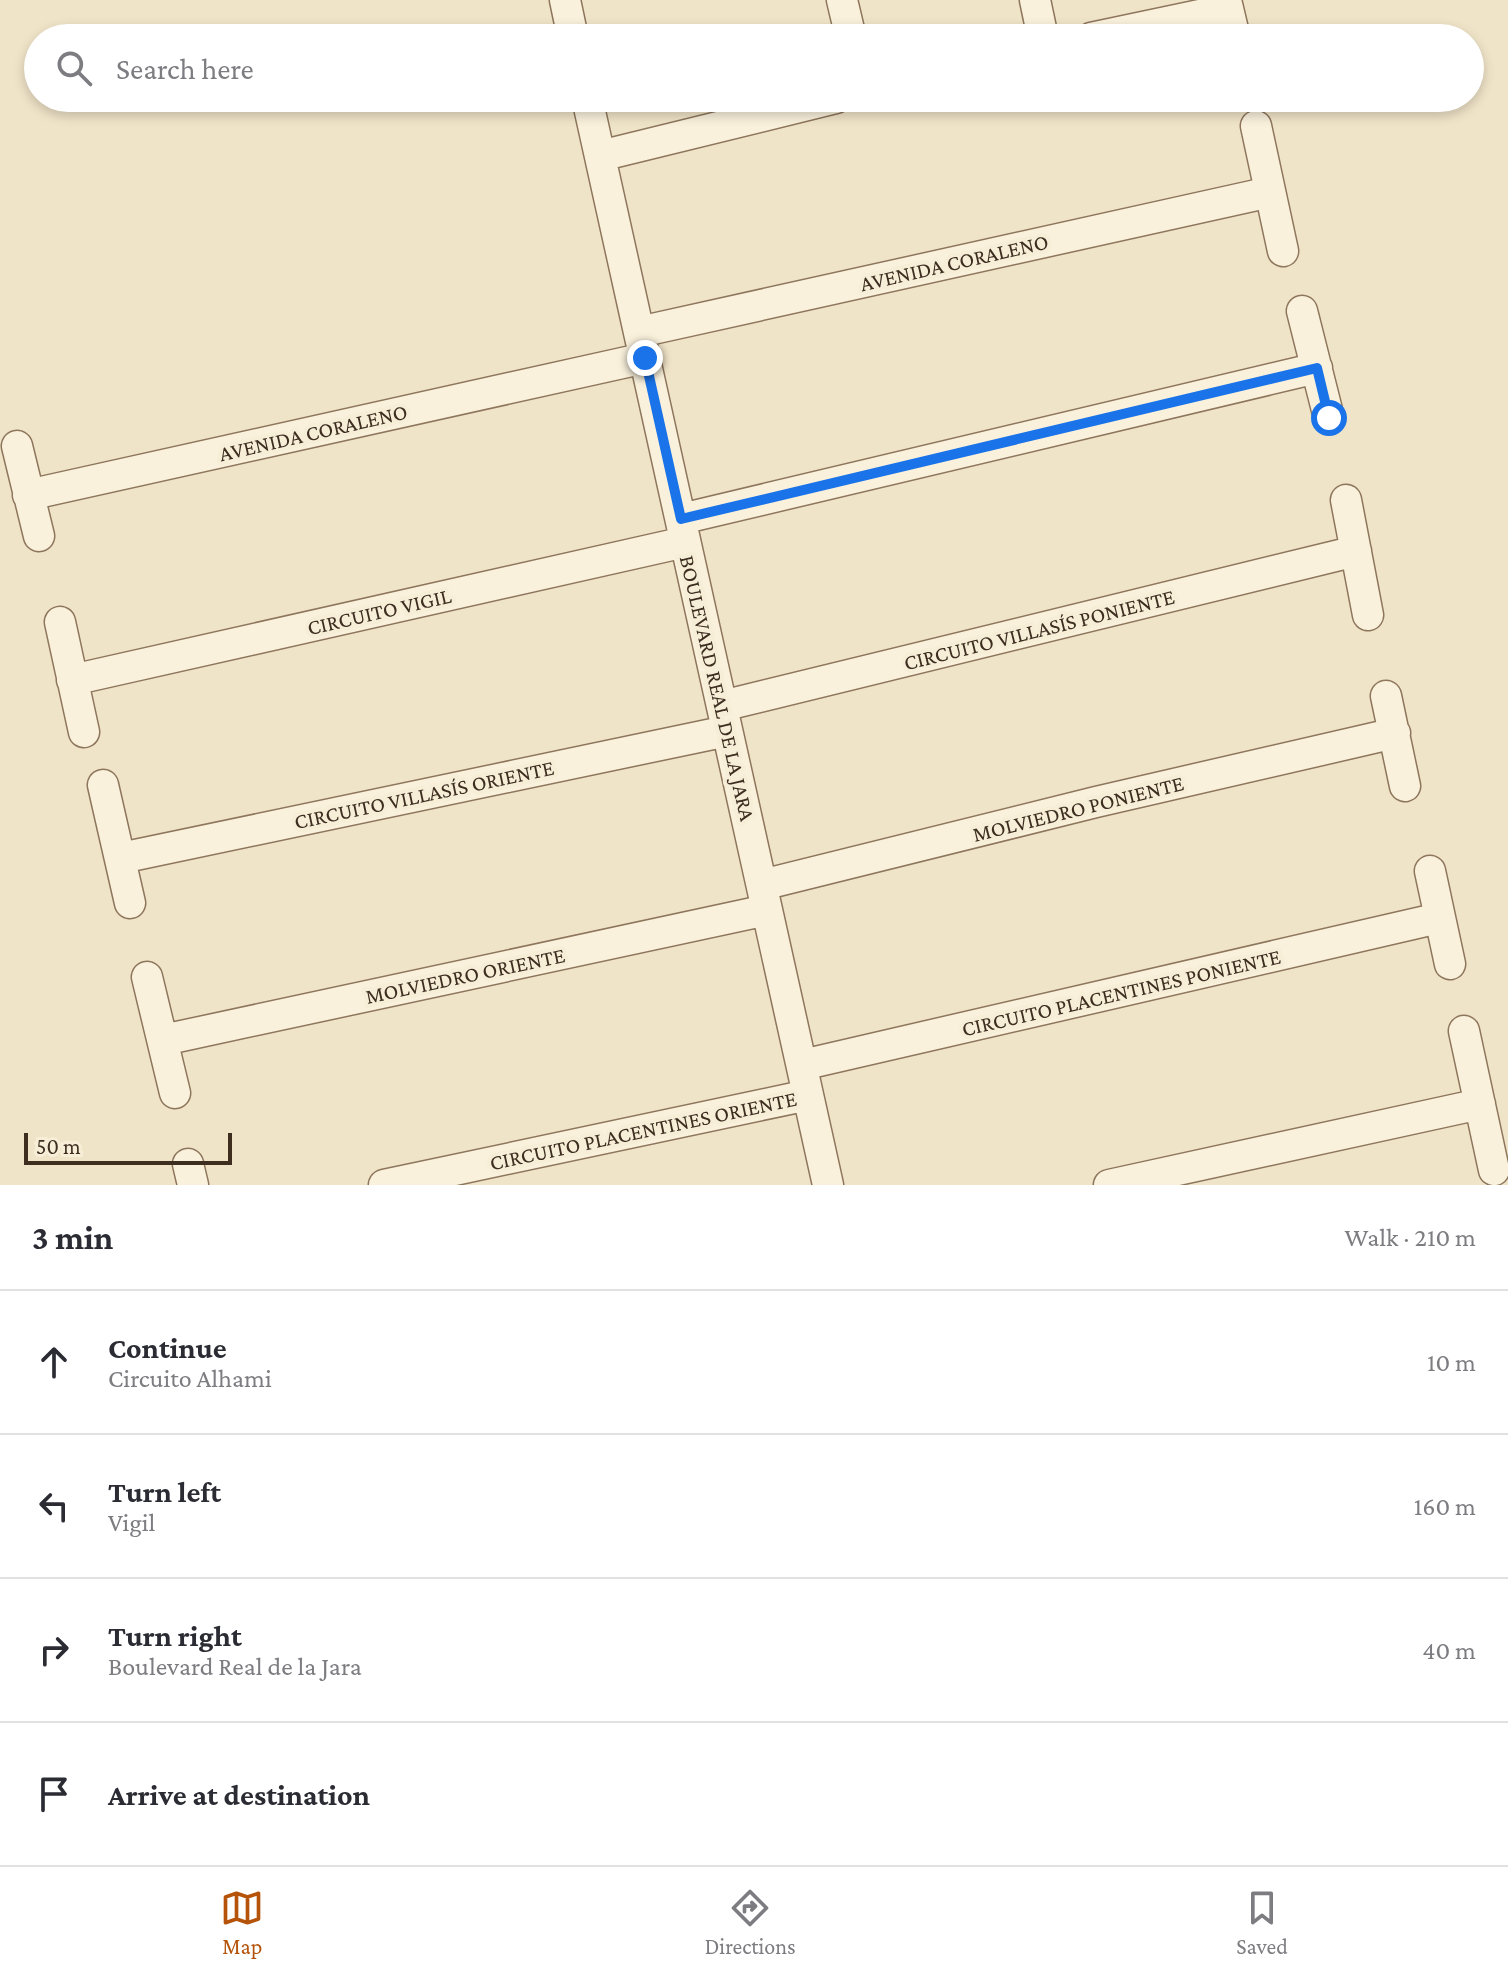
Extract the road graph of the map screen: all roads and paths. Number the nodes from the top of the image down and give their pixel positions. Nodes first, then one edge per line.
1 (565, 0) edge
2 (842, 0) edge
3 (1035, 0) edge
4 (1229, 16) edge
5 (570, 24) edge
6 (848, 24) edge
7 (1040, 24) edge
8 (1179, 24) edge
9 (590, 112) edge
10 (779, 112) edge
11 (1256, 126) dead end
12 (600, 156) junction
13 (1270, 192) junction
14 (1283, 251) dead end
15 (1302, 311) dead end
16 (642, 345) junction
17 (1317, 368) junction
18 (1329, 418) dead end
19 (17, 446) dead end
20 (28, 495) junction
21 (1346, 500) dead end
22 (683, 531) junction
23 (39, 536) dead end
24 (1356, 551) junction
25 (1368, 615) dead end
26 (60, 622) dead end
27 (72, 680) junction
28 (1386, 696) dead end
29 (725, 718) junction
30 (84, 732) dead end
31 (1395, 733) junction
32 (103, 785) dead end
33 (1405, 786) dead end
34 (121, 858) junction
35 (1430, 871) dead end
36 (764, 898) junction
37 (130, 903) dead end
38 (1439, 918) junction
39 (1450, 964) dead end
40 (147, 977) dead end
41 (1464, 1031) dead end
42 (163, 1040) junction
43 (802, 1065) junction
44 (175, 1093) dead end
45 (808, 1095) junction
46 (1480, 1104) junction
47 (1494, 1170) dead end
48 (384, 1185) edge
49 (828, 1185) edge
50 (1109, 1185) edge

1 - 5 street
2 - 6 street
3 - 7 street
4 - 8 street
9 - 12 street, BOULEVARD REAL DE LA JARA
10 - 12 street
11 - 13 street
12 - 16 street, BOULEVARD REAL DE LA JARA
13 - 14 street
13 - 16 street, AVENIDA CORALENO
15 - 17 street
16 - 20 street, AVENIDA CORALENO
16 - 22 street, BOULEVARD REAL DE LA JARA
17 - 18 street
17 - 22 street, CIRCUITO VIGIL
19 - 20 street
20 - 23 street
21 - 24 street
22 - 27 street, CIRCUITO VIGIL
22 - 29 street, BOULEVARD REAL DE LA JARA
24 - 25 street
24 - 29 street, CIRCUITO VILLASÍS PONIENTE
26 - 27 street
27 - 30 street
28 - 31 street
29 - 34 street, CIRCUITO VILLASÍS ORIENTE
29 - 36 street, BOULEVARD REAL DE LA JARA
31 - 33 street
31 - 36 street, MOLVIEDRO PONIENTE
32 - 34 street
34 - 37 street
35 - 38 street
36 - 42 street, MOLVIEDRO ORIENTE
36 - 43 street, BOULEVARD REAL DE LA JARA
38 - 39 street
38 - 43 street, CIRCUITO PLACENTINES PONIENTE
40 - 42 street
41 - 46 street
42 - 44 street
43 - 45 street, BOULEVARD REAL DE LA JARA
45 - 48 street, CIRCUITO PLACENTINES ORIENTE
45 - 49 street, BOULEVARD REAL DE LA JARA
46 - 47 street
46 - 50 street

